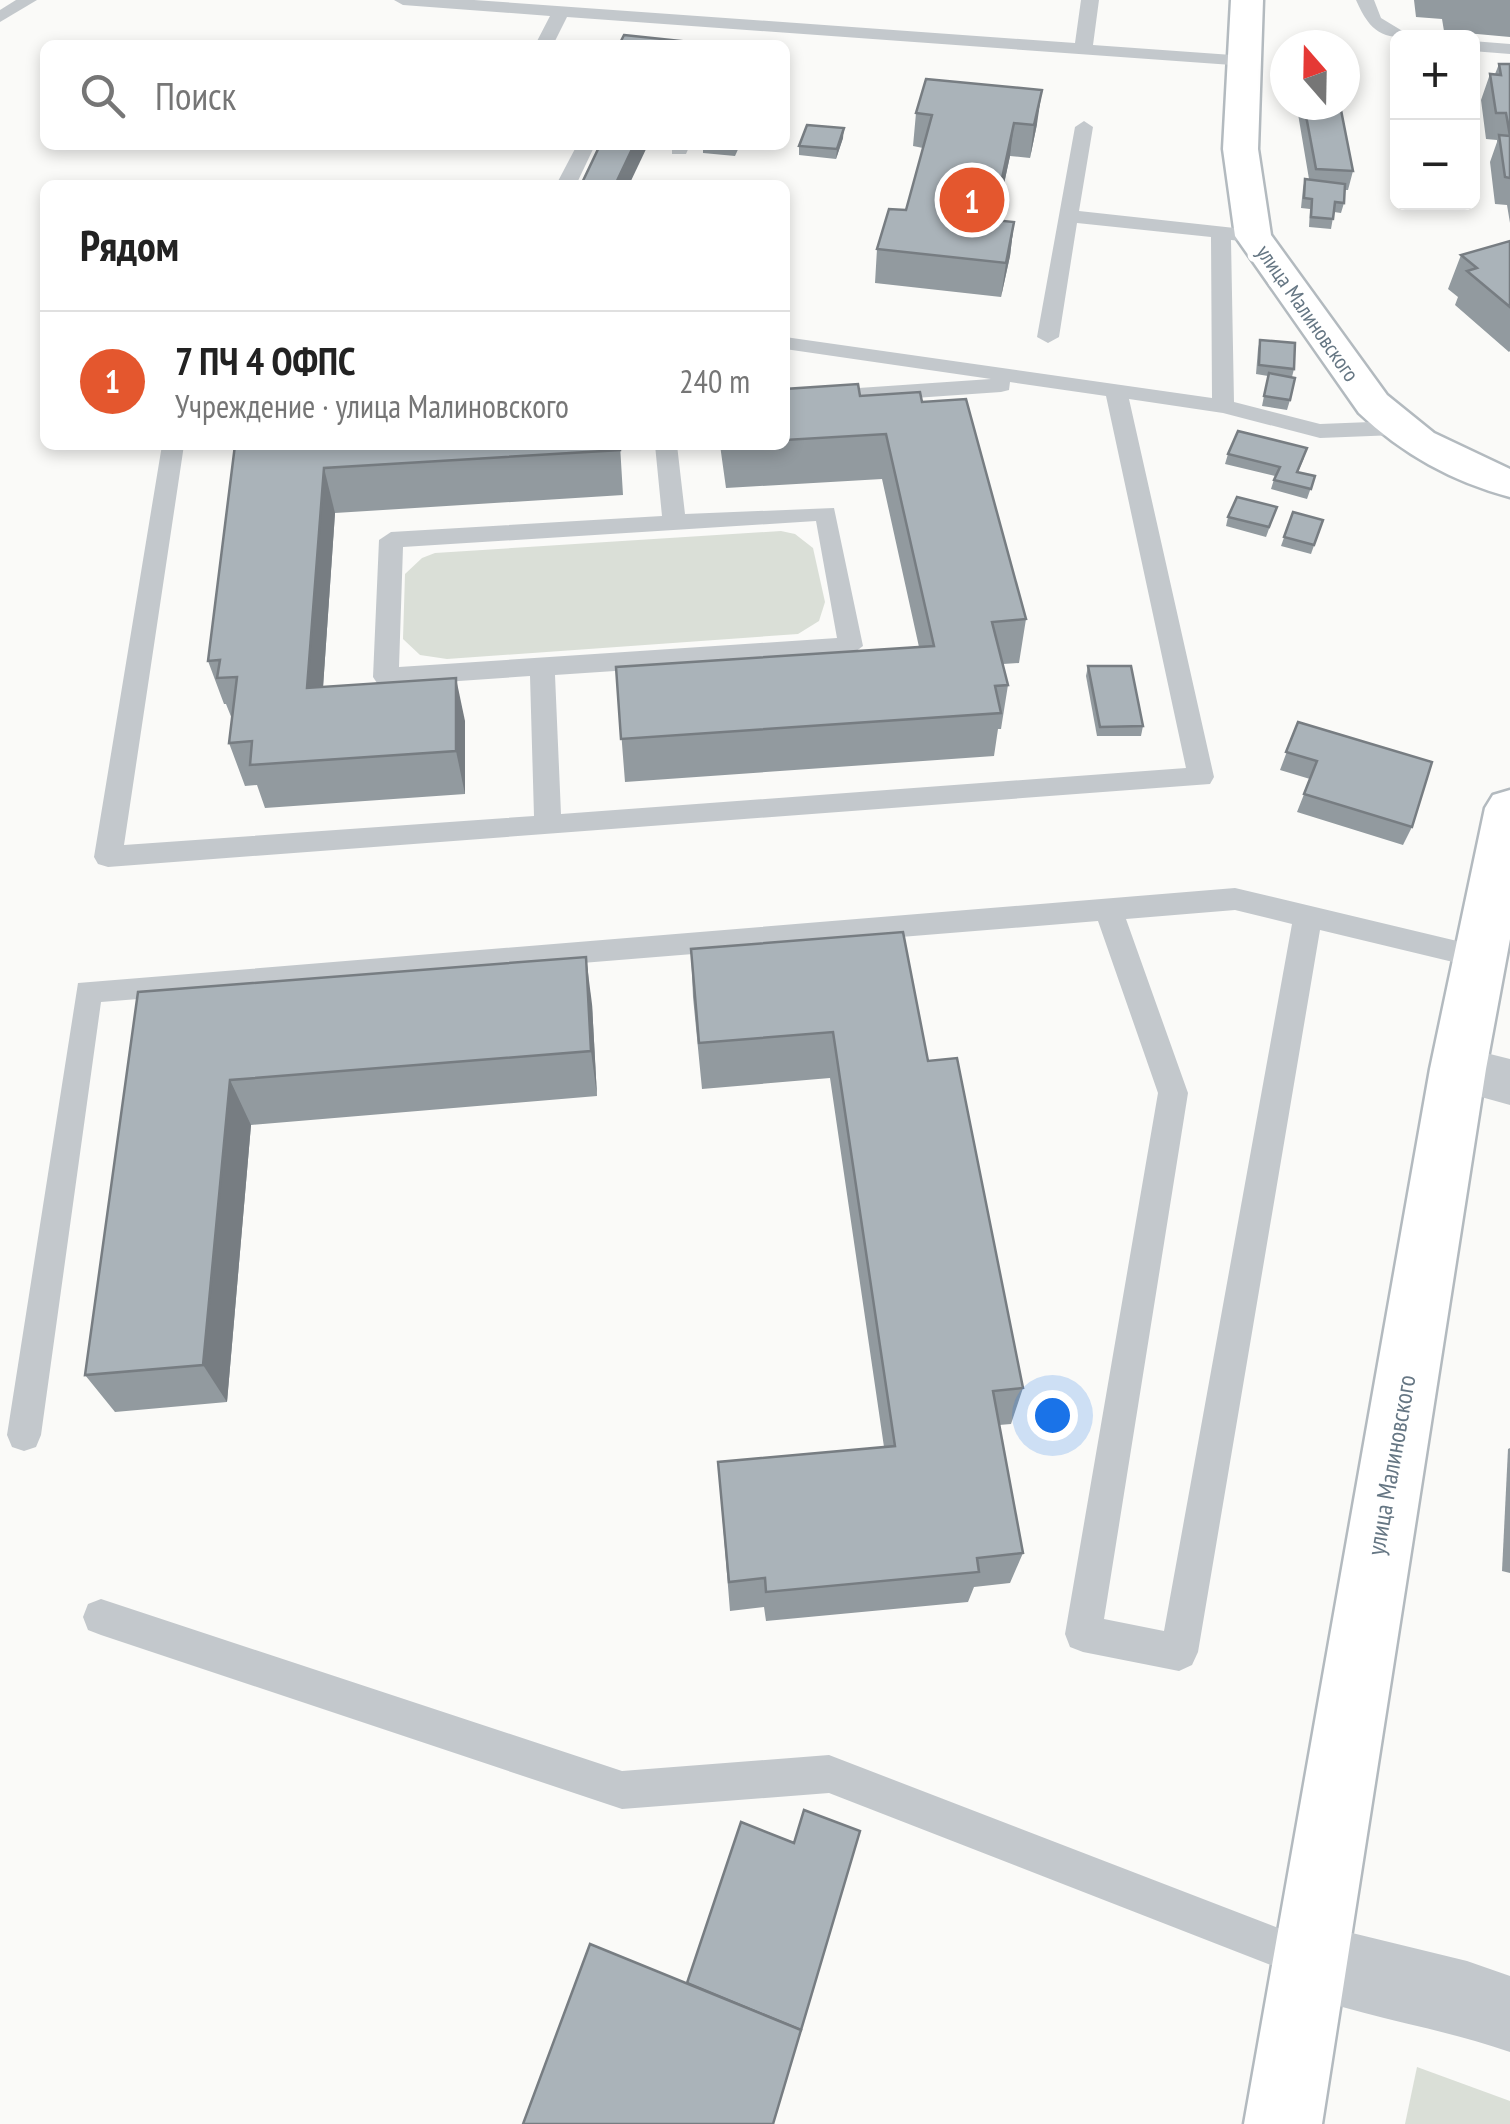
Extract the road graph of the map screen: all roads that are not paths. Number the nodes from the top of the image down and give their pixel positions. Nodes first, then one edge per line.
1 (28, 0) edge
2 (404, 0) edge
3 (689, 0) edge
4 (1090, 0) edge
5 (1247, 0) edge
6 (1365, 0) edge
7 (449, 2) edge
8 (604, 8) edge
9 (560, 13) junction
10 (0, 17) edge
11 (680, 22) junction
12 (733, 26) junction
13 (1390, 30) edge
14 (546, 40) edge
15 (726, 40) edge
16 (1480, 47) edge
17 (1510, 49) edge
18 (1083, 50) junction
19 (1246, 61) junction
20 (1084, 127) dead end
21 (584, 150) edge
22 (568, 180) edge
23 (1069, 216) junction
24 (1237, 234) junction
25 (1048, 337) dead end
26 (790, 344) edge
27 (1036, 378) junction
28 (1116, 390) junction
29 (790, 400) edge
30 (1223, 406) junction
31 (1396, 428) junction
32 (173, 450) edge
33 (667, 450) edge
34 (1510, 484) edge
35 (674, 522) junction
36 (542, 667) junction
37 (1510, 808) edge
38 (548, 825) junction
39 (1108, 909) junction
40 (1308, 916) junction
41 (1478, 957) junction
42 (1484, 1075) edge
43 (24, 1435) dead end
44 (101, 1617) dead end
45 (1308, 1959) junction
46 (1510, 2014) edge
47 (1283, 2124) edge

1 - 10 lane
2 - 7 lane
3 - 11 lane
4 - 18 lane
5 - 19 street, улица Малиновского
6 - 13 lane
7 - 9 lane
8 - 9 lane
8 - 11 lane
9 - 14 lane
11 - 12 lane
12 - 15 lane
12 - 18 lane
16 - 17 lane
18 - 19 lane
19 - 24 street, улица Малиновского
20 - 23 lane
21 - 22 lane
23 - 24 lane
23 - 25 lane
24 - 30 lane
24 - 31 street, улица Малиновского
26 - 27 lane
27 - 28 lane
27 - 29 lane
28 - 30 lane
28 - 38 lane
30 - 31 lane
31 - 34 street, улица Малиновского
32 - 38 lane
33 - 35 lane
35 - 36 lane
35 - 36 lane
36 - 38 lane
37 - 41 street, улица Малиновского
39 - 40 lane
39 - 40 lane
39 - 43 lane
40 - 41 lane
41 - 42 street, улица Малиновского
42 - 45 street, улица Малиновского
44 - 45 lane
45 - 46 street
45 - 47 street, улица Малиновского

